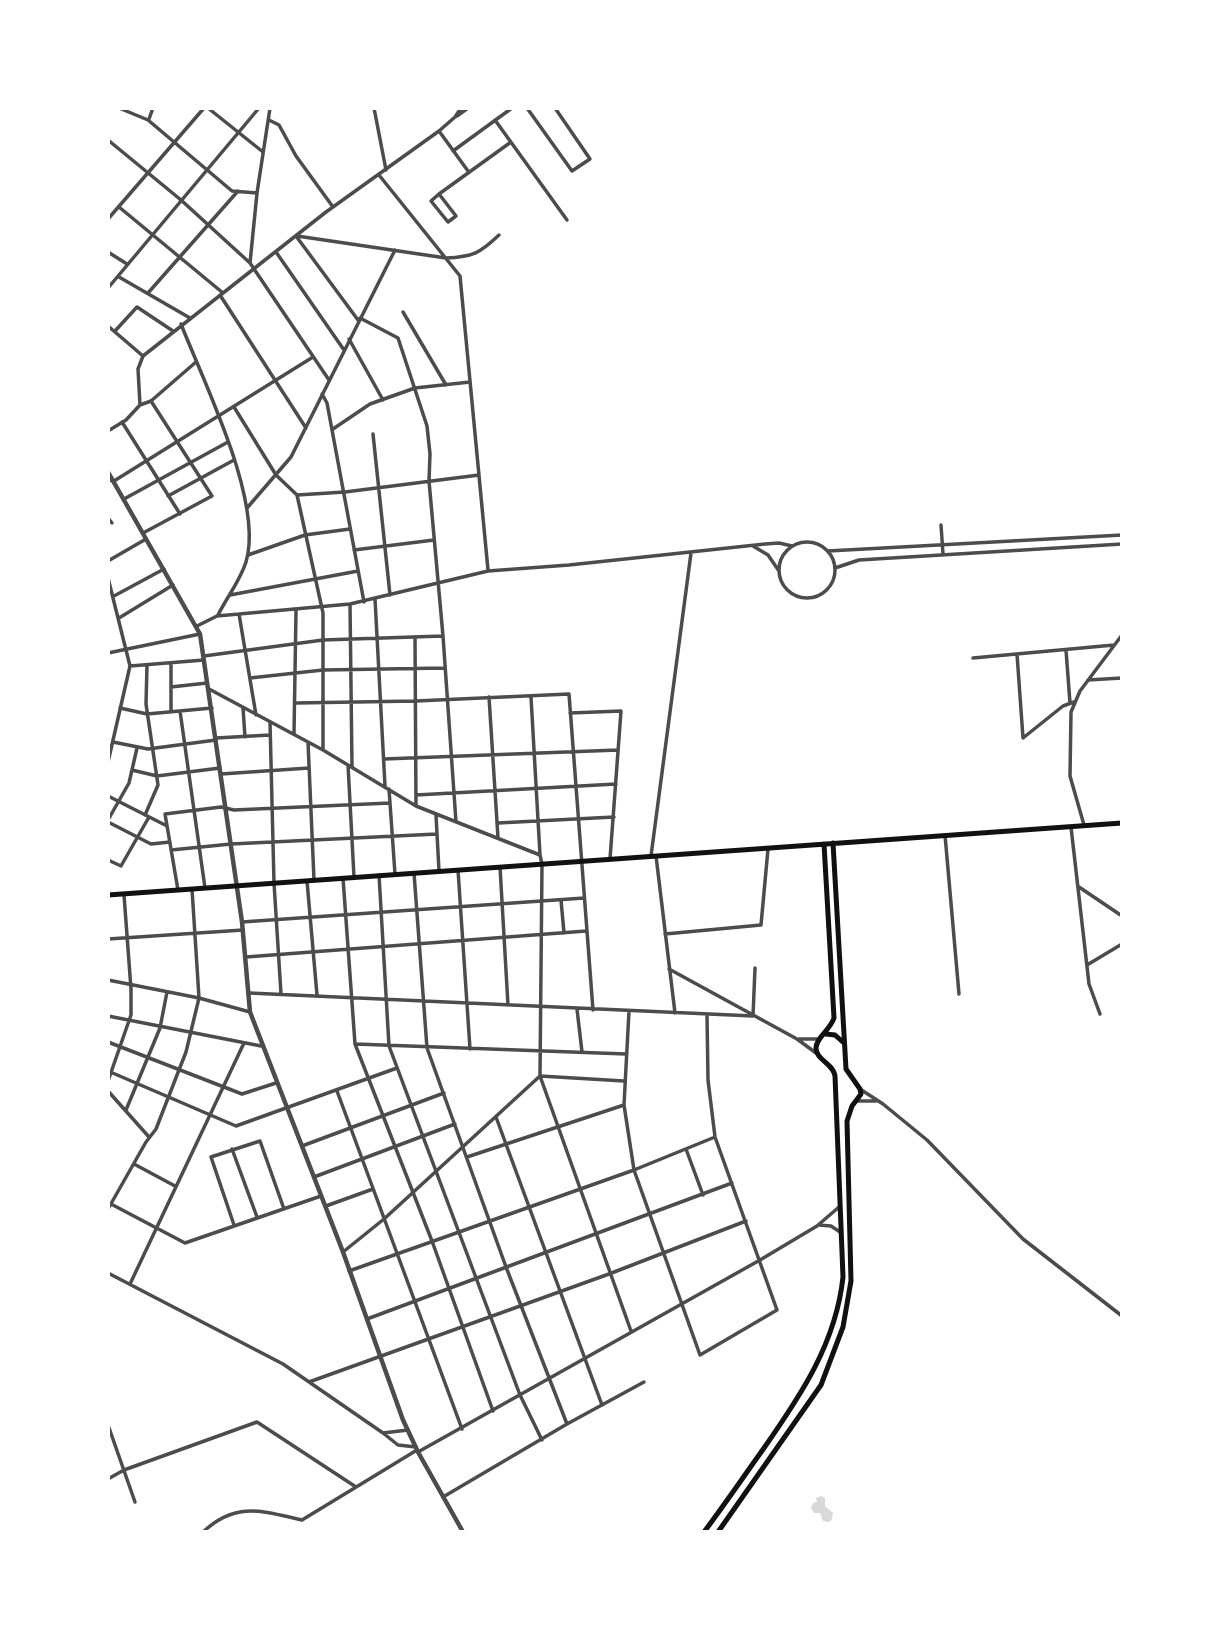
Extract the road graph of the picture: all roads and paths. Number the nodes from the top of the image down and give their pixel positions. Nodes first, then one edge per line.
1 (119, 108) edge
2 (153, 108) edge
3 (206, 108) edge
4 (259, 108) edge
5 (270, 108) edge
6 (374, 108) edge
7 (461, 108) edge
8 (468, 108) edge
9 (512, 108) edge
10 (527, 108) edge
11 (555, 108) edge
12 (455, 117) junction
13 (268, 119) junction
14 (148, 120) junction
15 (495, 120) junction
16 (439, 131) junction
17 (239, 133) junction
18 (108, 140) edge
19 (174, 141) junction
20 (511, 142) junction
21 (453, 151) junction
22 (262, 152) junction
23 (208, 169) junction
24 (386, 170) junction
25 (468, 171) junction
26 (148, 172) junction
27 (379, 175) junction
28 (238, 191) junction
29 (257, 193) junction
30 (439, 194) junction
31 (181, 200) junction
32 (119, 207) junction
33 (333, 207) junction
34 (108, 219) edge
35 (566, 220) dead end
36 (208, 225) junction
37 (152, 235) junction
38 (499, 235) dead end
39 (296, 236) junction
40 (395, 250) junction
41 (108, 252) edge
42 (276, 252) junction
43 (180, 257) junction
44 (446, 258) junction
45 (250, 263) junction
46 (128, 265) junction
47 (254, 269) junction
48 (118, 276) junction
49 (108, 288) edge
50 (148, 293) junction
51 (221, 294) junction
52 (403, 312) dead end
53 (190, 318) junction
54 (359, 319) junction
55 (181, 324) junction
56 (108, 326) edge
57 (115, 331) junction
58 (173, 331) junction
59 (349, 339) junction
60 (344, 350) junction
61 (143, 356) junction
62 (313, 357) junction
63 (196, 362) junction
64 (328, 380) junction
65 (275, 381) junction
66 (470, 382) junction
67 (446, 385) junction
68 (415, 388) junction
69 (322, 394) junction
70 (383, 400) junction
71 (152, 401) junction
72 (139, 405) junction
73 (234, 407) junction
74 (218, 417) junction
75 (121, 422) junction
76 (306, 428) junction
77 (332, 430) junction
78 (108, 431) edge
79 (373, 434) dead end
80 (178, 442) junction
81 (228, 442) junction
82 (234, 459) junction
83 (146, 461) junction
84 (191, 463) junction
85 (108, 472) edge
86 (276, 475) junction
87 (480, 475) junction
88 (201, 478) junction
89 (111, 480) edge
90 (159, 481) junction
91 (429, 481) junction
92 (378, 487) junction
93 (345, 492) junction
94 (297, 495) junction
95 (169, 496) junction
96 (124, 499) junction
97 (246, 508) junction
98 (180, 514) junction
99 (108, 518) edge
100 (112, 523) dead end
101 (941, 525) dead end
102 (351, 529) junction
103 (143, 533) junction
104 (1122, 535) edge
105 (305, 536) junction
106 (146, 539) junction
107 (434, 540) junction
108 (1122, 544) edge
109 (751, 545) junction
110 (942, 545) junction
111 (385, 546) junction
112 (792, 546) junction
113 (354, 550) junction
114 (828, 551) junction
115 (691, 552) junction
116 (943, 554) junction
117 (247, 555) junction
118 (108, 561) edge
119 (835, 568) junction
120 (164, 569) junction
121 (358, 571) junction
122 (488, 571) junction
123 (779, 571) junction
124 (108, 578) edge
125 (314, 578) junction
126 (439, 583) junction
127 (173, 585) junction
128 (229, 595) junction
129 (390, 595) junction
130 (114, 596) junction
131 (375, 600) junction
132 (364, 602) junction
133 (350, 604) junction
134 (320, 608) junction
135 (296, 610) junction
136 (239, 614) junction
137 (217, 616) junction
138 (119, 618) junction
139 (197, 626) junction
140 (200, 634) junction
141 (1122, 635) edge
142 (443, 636) junction
143 (415, 637) junction
144 (378, 638) junction
145 (350, 639) junction
146 (323, 640) junction
147 (295, 643) junction
148 (1114, 645) junction
149 (127, 648) junction
150 (1066, 650) junction
151 (246, 651) junction
152 (108, 653) edge
153 (1017, 654) junction
154 (204, 658) junction
155 (973, 658) dead end
156 (171, 663) junction
157 (147, 665) junction
158 (130, 666) junction
159 (444, 668) junction
160 (379, 669) junction
161 (415, 669) junction
162 (323, 670) junction
163 (351, 670) junction
164 (296, 672) junction
165 (250, 678) junction
166 (1122, 678) edge
167 (1088, 680) junction
168 (208, 682) junction
169 (171, 687) junction
170 (209, 689) junction
171 (531, 696) junction
172 (489, 697) junction
173 (447, 700) junction
174 (352, 701) junction
175 (416, 701) junction
176 (296, 702) junction
177 (324, 702) junction
178 (380, 702) junction
179 (1072, 702) junction
180 (120, 708) junction
181 (212, 708) junction
182 (243, 708) junction
183 (180, 711) junction
184 (171, 712) junction
185 (570, 713) junction
186 (148, 714) junction
187 (256, 715) junction
188 (270, 722) junction
189 (294, 734) junction
190 (270, 735) junction
191 (245, 737) junction
192 (216, 739) junction
193 (113, 742) junction
194 (308, 742) junction
195 (185, 744) junction
196 (137, 747) junction
197 (153, 749) junction
198 (323, 750) junction
199 (618, 750) junction
200 (573, 752) junction
201 (534, 754) junction
202 (494, 757) junction
203 (452, 758) junction
204 (384, 759) junction
205 (417, 759) junction
206 (108, 762) edge
207 (350, 767) junction
208 (309, 768) junction
209 (132, 770) junction
210 (221, 771) junction
211 (269, 771) junction
212 (188, 772) junction
213 (157, 776) junction
214 (616, 784) junction
215 (576, 786) junction
216 (387, 788) junction
217 (536, 789) junction
218 (496, 791) junction
219 (455, 794) junction
220 (416, 795) junction
221 (108, 796) edge
222 (119, 801) junction
223 (390, 803) junction
224 (350, 805) junction
225 (311, 806) junction
226 (416, 806) junction
227 (227, 808) junction
228 (271, 808) junction
229 (194, 811) junction
230 (436, 815) junction
231 (147, 816) junction
232 (614, 817) junction
233 (578, 819) junction
234 (108, 821) edge
235 (538, 821) junction
236 (456, 822) junction
237 (1122, 823) edge
238 (498, 824) junction
239 (1084, 825) junction
240 (167, 826) junction
241 (1071, 826) junction
242 (437, 834) junction
243 (945, 835) junction
244 (392, 837) junction
245 (138, 838) junction
246 (352, 839) junction
247 (498, 839) junction
248 (312, 840) junction
249 (170, 842) junction
250 (273, 842) junction
251 (833, 843) junction
252 (231, 844) junction
253 (824, 844) junction
254 (200, 847) junction
255 (768, 848) junction
256 (171, 850) junction
257 (540, 855) junction
258 (653, 856) junction
259 (610, 859) junction
260 (108, 860) edge
261 (581, 861) junction
262 (542, 864) junction
263 (500, 867) junction
264 (458, 870) junction
265 (439, 871) junction
266 (414, 873) junction
267 (395, 874) junction
268 (379, 875) junction
269 (354, 877) junction
270 (343, 878) junction
271 (311, 880) junction
272 (274, 883) junction
273 (237, 886) junction
274 (1079, 887) junction
275 (205, 888) junction
276 (192, 889) junction
277 (178, 890) junction
278 (124, 894) junction
279 (108, 895) edge
280 (584, 898) junction
281 (561, 900) junction
282 (542, 901) junction
283 (502, 904) junction
284 (460, 907) junction
285 (416, 910) junction
286 (382, 912) junction
287 (346, 914) junction
288 (1122, 916) edge
289 (310, 918) junction
290 (275, 920) junction
291 (242, 922) junction
292 (243, 930) junction
293 (586, 931) junction
294 (196, 933) junction
295 (564, 933) junction
296 (665, 934) junction
297 (542, 935) junction
298 (128, 938) junction
299 (504, 938) junction
300 (108, 939) edge
301 (462, 941) junction
302 (418, 944) junction
303 (1122, 944) edge
304 (384, 947) junction
305 (349, 950) junction
306 (313, 952) junction
307 (278, 954) junction
308 (246, 957) junction
309 (1087, 965) junction
310 (755, 968) dead end
311 (669, 969) junction
312 (108, 980) edge
313 (131, 984) junction
314 (167, 992) junction
315 (248, 993) junction
316 (281, 994) junction
317 (959, 994) dead end
318 (317, 995) junction
319 (352, 996) junction
320 (199, 998) junction
321 (388, 999) junction
322 (423, 1000) junction
323 (467, 1003) junction
324 (508, 1005) junction
325 (542, 1006) junction
326 (577, 1008) junction
327 (593, 1010) junction
328 (629, 1011) junction
329 (250, 1012) junction
330 (675, 1013) junction
331 (1100, 1014) dead end
332 (707, 1015) junction
333 (108, 1016) edge
334 (753, 1016) junction
335 (130, 1022) junction
336 (160, 1028) junction
337 (191, 1033) junction
338 (822, 1037) junction
339 (797, 1039) junction
340 (108, 1042) edge
341 (244, 1043) junction
342 (844, 1043) junction
343 (355, 1044) junction
344 (261, 1046) junction
345 (389, 1046) junction
346 (121, 1047) junction
347 (427, 1048) junction
348 (470, 1049) junction
349 (541, 1050) junction
350 (582, 1052) junction
351 (816, 1053) junction
352 (625, 1054) junction
353 (148, 1058) junction
354 (397, 1068) junction
355 (179, 1070) junction
356 (110, 1072) edge
357 (540, 1076) junction
358 (370, 1079) junction
359 (108, 1081) edge
360 (624, 1081) junction
361 (276, 1083) junction
362 (138, 1084) junction
363 (222, 1086) junction
364 (860, 1089) junction
365 (108, 1091) edge
366 (337, 1091) junction
367 (444, 1093) junction
368 (168, 1098) junction
369 (836, 1100) junction
370 (858, 1101) junction
371 (878, 1101) junction
372 (412, 1105) junction
373 (624, 1105) junction
374 (852, 1106) junction
375 (287, 1109) junction
376 (126, 1110) junction
377 (210, 1115) junction
378 (383, 1115) junction
379 (496, 1117) junction
380 (455, 1124) junction
381 (557, 1127) junction
382 (351, 1128) junction
383 (424, 1136) junction
384 (149, 1137) junction
385 (715, 1137) junction
386 (506, 1144) junction
387 (301, 1146) junction
388 (396, 1147) junction
389 (464, 1147) junction
390 (232, 1149) junction
391 (686, 1149) junction
392 (467, 1157) junction
393 (362, 1159) junction
394 (134, 1164) junction
395 (634, 1170) junction
396 (436, 1172) junction
397 (314, 1177) junction
398 (732, 1184) junction
399 (176, 1186) junction
400 (373, 1189) junction
401 (579, 1189) junction
402 (413, 1193) junction
403 (703, 1195) junction
404 (321, 1196) junction
405 (325, 1206) junction
406 (840, 1206) junction
407 (110, 1207) edge
408 (530, 1207) junction
409 (284, 1209) junction
410 (649, 1216) junction
411 (257, 1217) junction
412 (384, 1219) junction
413 (489, 1221) junction
414 (746, 1221) junction
415 (234, 1225) junction
416 (817, 1226) junction
417 (157, 1227) junction
418 (459, 1232) junction
419 (841, 1233) junction
420 (595, 1235) junction
421 (432, 1241) junction
422 (343, 1252) junction
423 (545, 1253) junction
424 (663, 1253) junction
425 (397, 1254) junction
426 (760, 1260) junction
427 (506, 1267) junction
428 (349, 1270) junction
429 (108, 1273) edge
430 (609, 1274) junction
431 (477, 1278) junction
432 (130, 1284) junction
433 (448, 1289) junction
434 (559, 1291) junction
435 (415, 1301) junction
436 (681, 1304) junction
437 (520, 1306) junction
438 (490, 1316) junction
439 (1122, 1316) edge
440 (367, 1319) junction
441 (462, 1326) junction
442 (631, 1331) junction
443 (428, 1338) junction
444 (380, 1356) junction
445 (585, 1358) junction
446 (548, 1379) junction
447 (309, 1382) junction
448 (644, 1382) dead end
449 (520, 1395) junction
450 (602, 1405) junction
451 (493, 1411) junction
452 (567, 1424) junction
453 (108, 1425) edge
454 (462, 1429) junction
455 (408, 1430) junction
456 (383, 1433) junction
457 (542, 1440) junction
458 (417, 1450) junction
459 (124, 1470) junction
460 (108, 1479) edge
461 (356, 1487) junction
462 (443, 1497) junction
463 (135, 1502) dead end
464 (203, 1531) edge
465 (463, 1531) edge
466 (704, 1531) edge
467 (718, 1531) edge

1 - 14 street
2 - 14 street
3 - 17 street
3 - 19 street
4 - 17 street
5 - 13 street
6 - 24 street
7 - 12 street
8 - 12 street
9 - 15 street
10 - 11 street
12 - 16 street
13 - 22 street
13 - 33 street
14 - 19 street
15 - 20 street
15 - 21 street
16 - 21 street
16 - 24 street
17 - 22 street
17 - 23 street
18 - 26 street
19 - 23 street
19 - 26 street
20 - 25 street
20 - 35 street
21 - 25 street
22 - 29 street
23 - 28 street
23 - 31 street
24 - 27 street
25 - 30 street
26 - 31 street
26 - 32 street
27 - 33 street
27 - 44 street
28 - 29 street
28 - 36 street
29 - 45 street
30 - 30 street
31 - 36 street
31 - 37 street
32 - 34 street
32 - 37 street
33 - 39 street
36 - 43 street
36 - 45 street
37 - 43 street
37 - 46 street
38 - 44 street
39 - 40 street
39 - 42 street
39 - 54 street
40 - 44 street
40 - 54 street
41 - 46 street
42 - 47 street
42 - 60 street
43 - 50 street
43 - 51 street
44 - 66 street
45 - 47 street
46 - 48 street
47 - 51 street
47 - 62 street
48 - 49 street
48 - 50 street
50 - 53 street
51 - 53 street
51 - 65 street
52 - 67 street
53 - 55 street
54 - 59 street
54 - 68 street
55 - 58 street
55 - 63 street
56 - 57 street
57 - 58 street
57 - 61 street
58 - 61 street
59 - 60 street
59 - 70 street
60 - 64 street
61 - 72 street
62 - 64 street
62 - 65 street
63 - 71 street
63 - 74 street
64 - 69 street
65 - 73 street
65 - 76 street
66 - 67 street
66 - 87 street
67 - 68 street
68 - 70 street
68 - 91 street
69 - 76 street
69 - 77 street
70 - 77 street
71 - 72 street
71 - 80 street
72 - 75 street
73 - 74 street
73 - 86 street
74 - 80 street
74 - 81 street
75 - 78 street
75 - 83 street
76 - 86 street
77 - 93 street
79 - 92 street
80 - 83 street
80 - 84 street
81 - 82 street
81 - 84 street
82 - 88 street
82 - 97 street
83 - 89 street
83 - 90 street
84 - 88 street
84 - 90 street
85 - 89 street
86 - 94 street
86 - 97 street
87 - 91 street
87 - 122 street
88 - 95 street
88 - 98 street
89 - 96 street
90 - 95 street
90 - 96 street
91 - 92 street
91 - 107 street
92 - 93 street
92 - 111 street
93 - 94 street
93 - 102 street
94 - 105 street
95 - 98 street
96 - 103 street
97 - 117 street
98 - 103 street
99 - 100 street
101 - 110 street
102 - 105 street
102 - 113 street
103 - 106 street
104 - 110 street
105 - 117 street
105 - 125 street
106 - 118 street
106 - 120 street
107 - 111 street
107 - 126 street
108 - 116 street
109 - 112 street
109 - 115 street
109 - 123 street
110 - 114 street
110 - 116 street
111 - 113 street
111 - 129 street
112 - 114 street
112 - 123 street
113 - 121 street
114 - 119 street
115 - 122 street
115 - 258 street
116 - 119 street
117 - 128 street
119 - 123 street
120 - 127 street
120 - 130 street
121 - 125 street
121 - 132 street
122 - 126 street
124 - 130 street
125 - 128 street
125 - 134 street
126 - 129 street
126 - 142 street
127 - 138 street
127 - 139 street
128 - 137 street
129 - 131 street
130 - 138 street
131 - 132 street
131 - 144 street
132 - 133 street
133 - 134 street
133 - 145 street
134 - 135 street
134 - 146 street
135 - 136 street
135 - 147 street
136 - 137 street
136 - 151 street
137 - 139 street
138 - 149 street
139 - 140 street
140 - 149 street
140 - 154 street
141 - 148 street
142 - 143 street
142 - 159 street
143 - 144 street
143 - 161 street
144 - 145 street
144 - 160 street
145 - 146 street
145 - 163 street
146 - 147 street
146 - 162 street
147 - 151 street
147 - 164 street
148 - 150 street
148 - 167 street
149 - 152 street
149 - 158 street
150 - 153 street
150 - 179 street
151 - 154 street
151 - 165 street
153 - 155 street
153 - 179 street
154 - 156 street
154 - 168 street
156 - 157 street
156 - 169 street
157 - 158 street
157 - 186 street
158 - 180 street
159 - 161 street
159 - 173 street
160 - 161 street
160 - 163 street
160 - 178 street
161 - 175 street
162 - 163 street
162 - 164 street
162 - 177 street
163 - 174 street
164 - 165 street
164 - 176 street
165 - 187 street
166 - 167 street
167 - 179 street
168 - 169 street
168 - 170 street
169 - 184 street
170 - 181 street
170 - 182 street
171 - 172 street
171 - 185 street
171 - 201 street
172 - 173 street
172 - 202 street
173 - 175 street
173 - 203 street
174 - 177 street
174 - 178 street
174 - 207 street
175 - 178 street
175 - 205 street
176 - 177 street
176 - 189 street
177 - 198 street
178 - 204 street
179 - 239 street
180 - 186 street
180 - 193 street
181 - 183 street
181 - 192 street
182 - 187 street
182 - 191 street
183 - 184 street
183 - 195 street
184 - 186 street
185 - 199 street
185 - 200 street
186 - 197 street
187 - 188 street
188 - 189 street
188 - 190 street
189 - 194 street
190 - 191 street
190 - 211 street
191 - 192 street
192 - 195 street
192 - 210 street
193 - 196 street
193 - 206 street
194 - 198 street
194 - 208 street
195 - 197 street
195 - 212 street
196 - 197 street
196 - 209 street
197 - 213 street
198 - 207 street
199 - 200 street
199 - 214 street
200 - 201 street
200 - 215 street
201 - 202 street
201 - 217 street
202 - 203 street
202 - 218 street
203 - 205 street
203 - 219 street
204 - 205 street
204 - 216 street
205 - 220 street
207 - 216 street
207 - 224 street
208 - 211 street
208 - 225 street
209 - 213 street
209 - 222 street
210 - 211 street
210 - 212 street
210 - 227 street
211 - 228 street
212 - 213 street
212 - 229 street
213 - 231 street
214 - 215 street
214 - 232 street
215 - 217 street
215 - 233 street
216 - 223 street
216 - 226 street
217 - 218 street
217 - 235 street
218 - 219 street
218 - 238 street
219 - 220 street
219 - 236 street
220 - 226 street
221 - 222 street
222 - 231 street
222 - 234 street
223 - 224 street
223 - 244 street
224 - 225 street
224 - 246 street
225 - 228 street
225 - 248 street
226 - 230 street
227 - 228 street
227 - 229 street
227 - 252 street
228 - 250 street
229 - 240 street
229 - 254 street
230 - 236 street
230 - 242 street
231 - 240 street
231 - 245 street
232 - 233 street
232 - 259 street
233 - 235 street
233 - 261 street
234 - 245 street
235 - 238 street
235 - 257 street
236 - 247 street
237 - 239 main road
238 - 247 street
239 - 241 main road
240 - 249 street
241 - 243 main road
241 - 274 street
242 - 244 street
242 - 265 street
243 - 251 main road
243 - 317 street
244 - 246 street
244 - 267 street
245 - 249 street
245 - 260 street
246 - 248 street
246 - 269 street
247 - 257 street
248 - 250 street
248 - 271 street
249 - 256 street
250 - 252 street
250 - 272 street
251 - 253 main road
251 - 342 main road
252 - 254 street
252 - 273 street
253 - 255 main road
253 - 338 main road
254 - 256 street
254 - 275 street
255 - 258 main road
255 - 296 street
256 - 277 street
257 - 262 street
258 - 259 main road
258 - 296 street
259 - 261 main road
261 - 262 main road
261 - 280 street
262 - 263 main road
262 - 282 street
263 - 264 main road
263 - 283 street
264 - 265 main road
264 - 284 street
265 - 266 main road
266 - 267 main road
266 - 285 street
267 - 268 main road
268 - 269 main road
268 - 286 street
269 - 270 main road
270 - 271 main road
270 - 287 street
271 - 272 main road
271 - 289 street
272 - 273 main road
272 - 290 street
273 - 275 main road
273 - 291 street
274 - 288 street
274 - 309 street
275 - 276 main road
276 - 277 main road
276 - 294 street
277 - 278 main road
278 - 279 main road
278 - 298 street
280 - 281 street
280 - 293 street
281 - 282 street
281 - 295 street
282 - 283 street
282 - 297 street
283 - 284 street
283 - 299 street
284 - 285 street
284 - 301 street
285 - 286 street
285 - 302 street
286 - 287 street
286 - 304 street
287 - 289 street
287 - 305 street
289 - 290 street
289 - 306 street
290 - 291 street
290 - 307 street
291 - 292 street
292 - 294 street
292 - 308 street
293 - 295 street
293 - 327 street
294 - 298 street
294 - 320 street
295 - 297 street
296 - 311 street
297 - 299 street
297 - 325 street
298 - 300 street
298 - 313 street
299 - 301 street
299 - 324 street
301 - 302 street
301 - 323 street
302 - 304 street
302 - 322 street
303 - 309 street
304 - 305 street
304 - 321 street
305 - 306 street
305 - 319 street
306 - 307 street
306 - 318 street
307 - 308 street
307 - 316 street
308 - 315 street
309 - 331 street
310 - 334 street
311 - 330 street
311 - 334 street
312 - 313 street
313 - 314 street
313 - 335 street
314 - 320 street
314 - 336 street
315 - 316 street
315 - 329 street
316 - 318 street
318 - 319 street
319 - 321 street
319 - 343 street
320 - 329 street
320 - 337 street
321 - 322 street
321 - 345 street
322 - 323 street
322 - 347 street
323 - 324 street
323 - 348 street
324 - 325 street
325 - 326 street
325 - 349 street
326 - 327 street
326 - 350 street
327 - 328 street
328 - 330 street
328 - 352 street
329 - 344 street
330 - 332 street
332 - 334 street
332 - 385 street
333 - 335 street
334 - 339 street
335 - 336 street
335 - 346 street
336 - 337 street
336 - 353 street
337 - 341 street
337 - 355 street
338 - 339 street
338 - 342 main road
338 - 351 main road
339 - 351 street
340 - 346 street
341 - 344 street
341 - 363 street
342 - 364 main road
343 - 345 street
343 - 358 street
344 - 361 street
345 - 347 street
345 - 354 street
346 - 353 street
346 - 356 street
347 - 348 street
347 - 367 street
348 - 349 street
349 - 350 street
349 - 357 street
350 - 352 street
351 - 369 main road
352 - 360 street
353 - 355 street
353 - 362 street
354 - 358 street
354 - 372 street
355 - 363 street
355 - 368 street
356 - 359 street
356 - 362 street
357 - 360 street
357 - 379 street
357 - 381 street
358 - 366 street
358 - 378 street
360 - 373 street
361 - 363 street
361 - 375 street
362 - 368 street
362 - 376 street
363 - 377 street
364 - 370 main road
364 - 371 street
365 - 376 street
366 - 375 street
366 - 382 street
367 - 372 street
367 - 380 street
368 - 377 street
368 - 384 street
369 - 374 main road
369 - 406 main road
370 - 371 street
370 - 374 main road
371 - 439 street
372 - 378 street
372 - 383 street
373 - 381 street
373 - 395 street
374 - 467 main road
375 - 377 street
375 - 387 street
376 - 384 street
377 - 399 street
378 - 382 street
378 - 388 street
379 - 386 street
379 - 389 street
380 - 383 street
380 - 389 street
381 - 386 street
381 - 401 street
382 - 387 street
382 - 393 street
383 - 388 street
383 - 396 street
384 - 394 street
385 - 391 street
385 - 398 street
386 - 392 street
386 - 408 street
387 - 397 street
388 - 393 street
388 - 402 street
389 - 392 street
389 - 396 street
390 - 409 street
390 - 411 street
390 - 415 street
391 - 395 street
391 - 403 street
392 - 413 street
393 - 397 street
393 - 400 street
394 - 399 street
394 - 407 street
395 - 401 street
395 - 410 street
396 - 402 street
396 - 418 street
397 - 404 street
398 - 403 street
398 - 414 street
399 - 417 street
400 - 405 street
400 - 412 street
401 - 408 street
401 - 420 street
402 - 412 street
402 - 421 street
403 - 410 street
404 - 405 street
404 - 409 street
405 - 422 street
406 - 416 street
406 - 419 main road
407 - 417 street
408 - 413 street
408 - 423 street
409 - 411 street
410 - 420 street
410 - 424 street
411 - 415 street
412 - 422 street
412 - 425 street
413 - 418 street
413 - 427 street
414 - 424 street
414 - 426 street
415 - 417 street
416 - 419 street
416 - 426 street
417 - 432 street
418 - 421 street
418 - 431 street
419 - 466 main road
420 - 423 street
420 - 430 street
421 - 425 street
421 - 433 street
422 - 428 street
423 - 427 street
423 - 434 street
424 - 430 street
424 - 436 street
425 - 428 street
425 - 435 street
426 - 436 street
426 - 436 street
427 - 431 street
427 - 437 street
428 - 440 street
429 - 432 street
430 - 434 street
430 - 442 street
431 - 433 street
431 - 438 street
432 - 447 street
433 - 435 street
433 - 441 street
434 - 437 street
434 - 445 street
435 - 440 street
435 - 443 street
436 - 442 street
437 - 438 street
437 - 446 street
438 - 441 street
438 - 449 street
440 - 444 street
441 - 443 street
441 - 451 street
442 - 445 street
443 - 444 street
443 - 454 street
444 - 447 street
444 - 455 street
445 - 446 street
445 - 450 street
446 - 449 street
446 - 452 street
447 - 456 street
448 - 450 street
449 - 451 street
449 - 457 street
450 - 452 street
451 - 454 street
452 - 457 street
453 - 459 street
454 - 458 street
455 - 456 street
455 - 458 street
456 - 458 street
457 - 462 street
458 - 461 street
458 - 462 street
459 - 460 street
459 - 461 street
459 - 463 street
461 - 464 street
462 - 465 street

